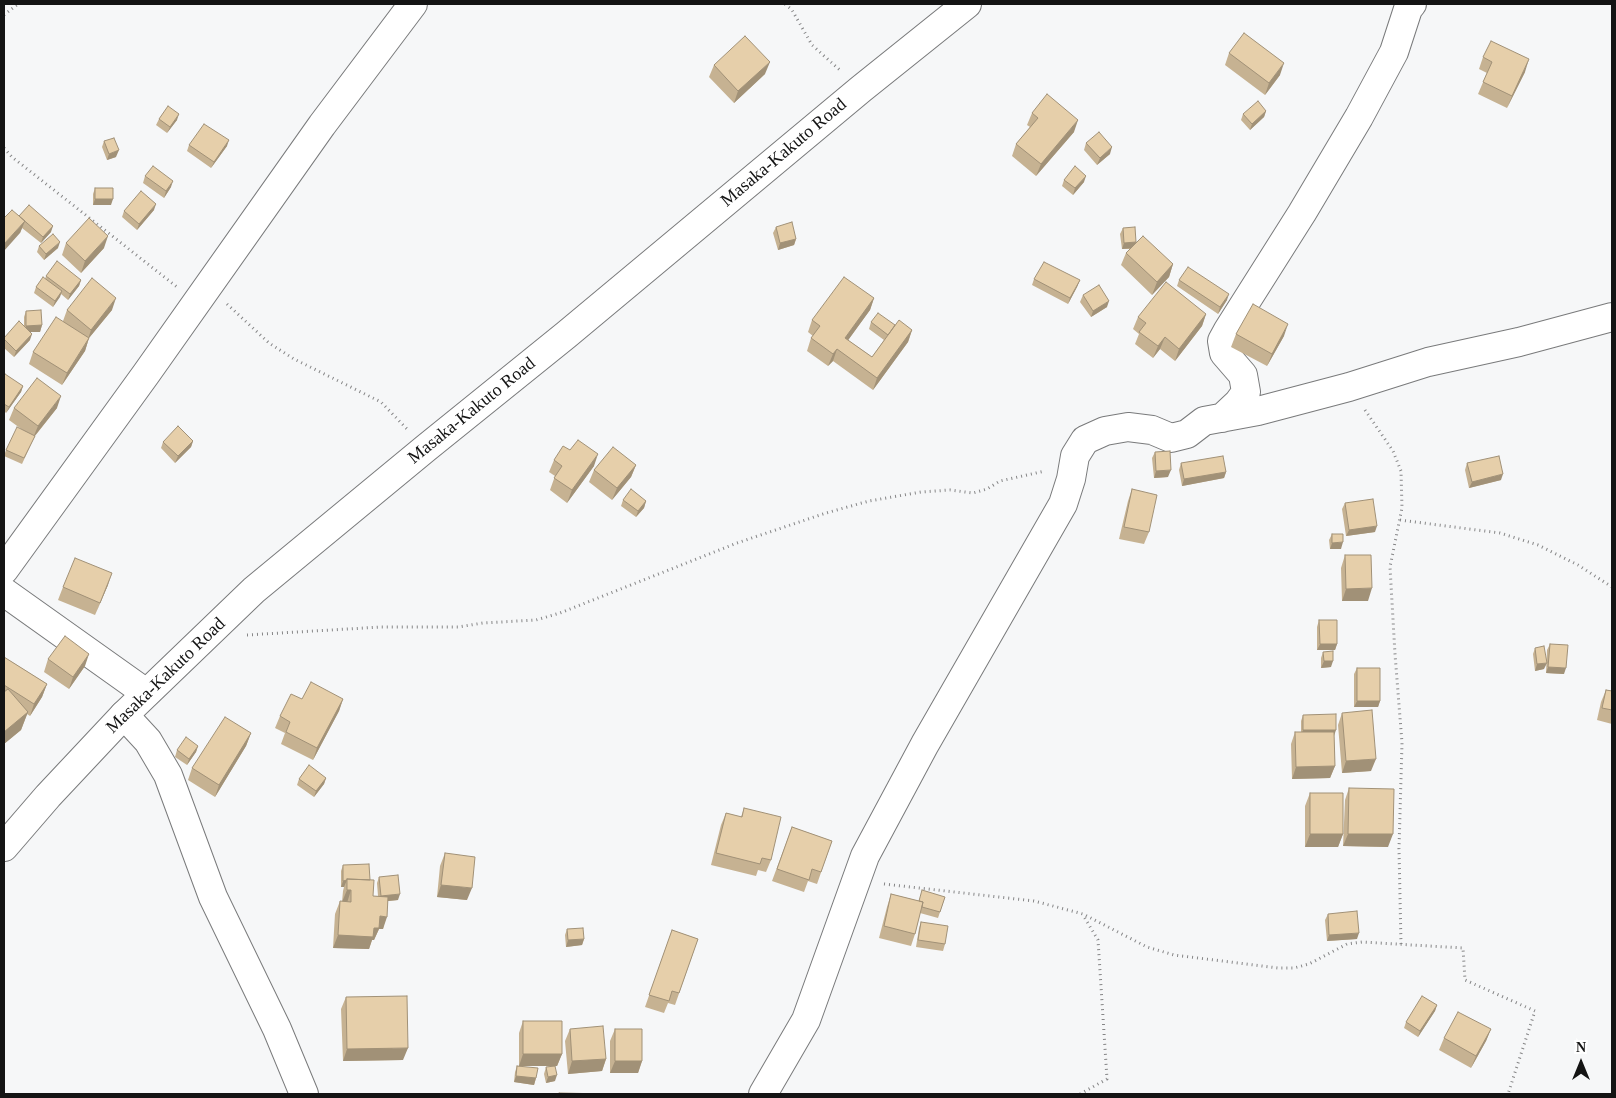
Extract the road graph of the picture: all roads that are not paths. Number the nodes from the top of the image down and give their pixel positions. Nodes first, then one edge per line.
1 (413, 4) edge
2 (967, 4) edge
3 (1412, 4) edge
4 (1612, 317) edge
5 (1222, 418) junction
6 (4, 570) edge
7 (4, 592) edge
8 (146, 693) junction
9 (124, 715) junction
10 (4, 847) edge
11 (304, 1094) edge
12 (763, 1094) edge

1 - 6 main road
2 - 8 main road, Masaka-Kakuto Road
3 - 5 main road
4 - 5 main road
5 - 12 main road
7 - 8 main road
8 - 9 main road, Masaka-Kakuto Road
9 - 10 main road, Masaka-Kakuto Road
9 - 11 main road

